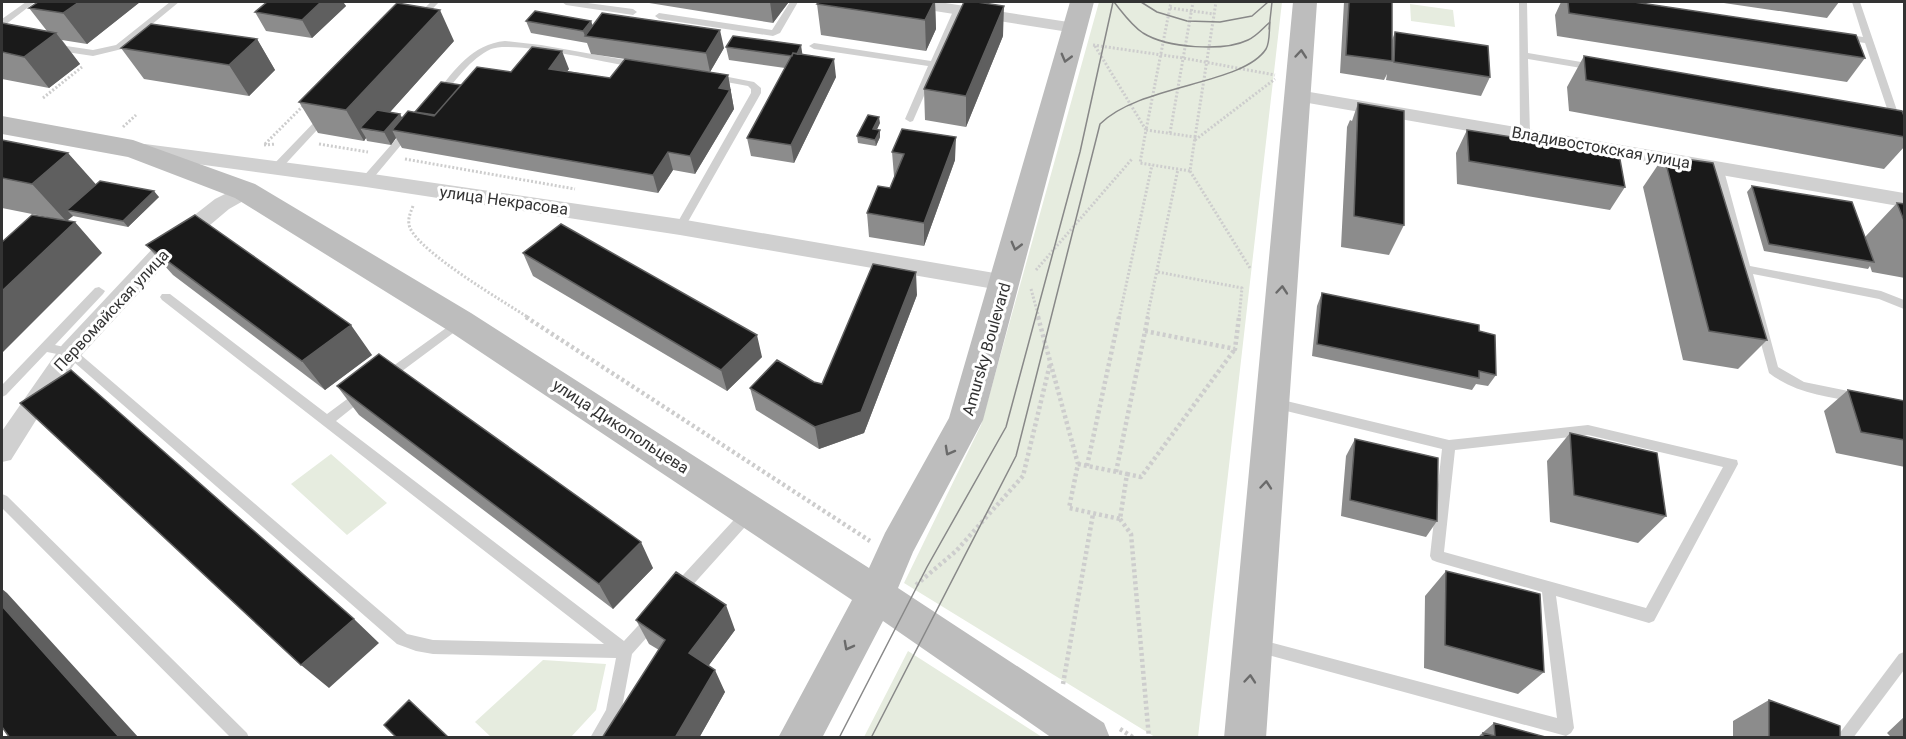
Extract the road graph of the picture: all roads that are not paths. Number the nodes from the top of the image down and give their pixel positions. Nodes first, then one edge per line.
1 (32, 2) edge
2 (176, 2) edge
3 (435, 2) edge
4 (566, 2) edge
5 (794, 2) edge
6 (910, 2) edge
7 (1305, 2) edge
8 (1523, 2) edge
9 (1856, 2) edge
10 (958, 9) junction
11 (633, 12) dead end
12 (659, 16) dead end
13 (2, 23) edge
14 (412, 24) edge
15 (1085, 30) edge
16 (1834, 35) edge
17 (1869, 41) junction
18 (48, 46) edge
19 (814, 46) dead end
20 (1524, 55) junction
21 (934, 64) junction
22 (645, 66) edge
23 (1605, 69) edge
24 (704, 76) edge
25 (1298, 96) junction
26 (337, 103) edge
27 (431, 104) edge
28 (1884, 116) edge
29 (910, 119) dead end
30 (1900, 119) edge
31 (416, 121) edge
32 (2, 125) edge
33 (1525, 134) junction
34 (1905, 144) edge
35 (133, 149) junction
36 (1718, 167) junction
37 (275, 169) junction
38 (366, 180) junction
39 (245, 191) junction
40 (1905, 200) edge
41 (680, 227) junction
42 (1747, 269) junction
43 (1022, 280) junction
44 (99, 291) dead end
45 (166, 297) dead end
46 (1905, 306) edge
47 (460, 322) junction
48 (44, 347) junction
49 (70, 352) junction
50 (2, 392) edge
51 (1873, 400) edge
52 (1273, 403) junction
53 (327, 421) junction
54 (1449, 445) junction
55 (2, 452) edge
56 (2, 500) edge
57 (750, 510) junction
58 (893, 581) junction
59 (1548, 587) junction
60 (1253, 644) junction
61 (625, 651) junction
62 (1905, 659) edge
63 (242, 738) edge
64 (597, 738) edge
65 (799, 738) edge
66 (1089, 738) edge
67 (1245, 738) edge
68 (1843, 738) edge

1 - 13 lane
2 - 18 lane
3 - 14 lane
4 - 11 lane
5 - 12 lane
6 - 10 street
25 -> 7 street
8 - 20 lane
9 - 17 lane
10 - 15 street
10 - 21 lane
15 -> 43 street, Amursky Boulevard
16 - 17 lane
17 - 30 lane
19 - 21 lane
20 - 23 lane
20 - 33 lane
21 - 29 lane
22 - 27 lane
24 - 41 lane
25 - 33 street, Владивостокская улица
52 -> 25 street
26 - 37 lane
28 - 30 lane
30 - 34 lane
31 - 38 lane
32 - 35 street, улица Некрасова
33 - 36 street, Владивостокская улица
35 - 37 street, улица Некрасова
35 - 39 street, улица Дикопольцева
36 - 40 street, Владивостокская улица
36 - 42 lane
37 - 38 street, улица Некрасова
38 - 41 street, улица Некрасова
39 - 47 street, улица Дикопольцева
39 - 49 street, Первомайская улица
41 - 43 street, улица Некрасова
42 - 46 lane
42 - 51 lane
43 -> 58 street, Amursky Boulevard
44 - 48 lane
45 - 53 lane
47 - 53 lane
47 - 57 street, улица Дикопольцева
48 - 49 lane
48 - 50 lane
49 - 55 street, Первомайская улица
49 - 61 lane
52 - 54 lane
60 -> 52 street
53 - 61 lane
54 - 59 lane
54 - 59 lane
56 - 63 lane
57 - 58 street, улица Дикопольцева
57 - 61 lane
58 -> 65 street, Amursky Boulevard
58 - 66 street, улица Дикопольцева
59 - 60 lane
67 -> 60 street
61 - 64 lane
62 - 68 lane

